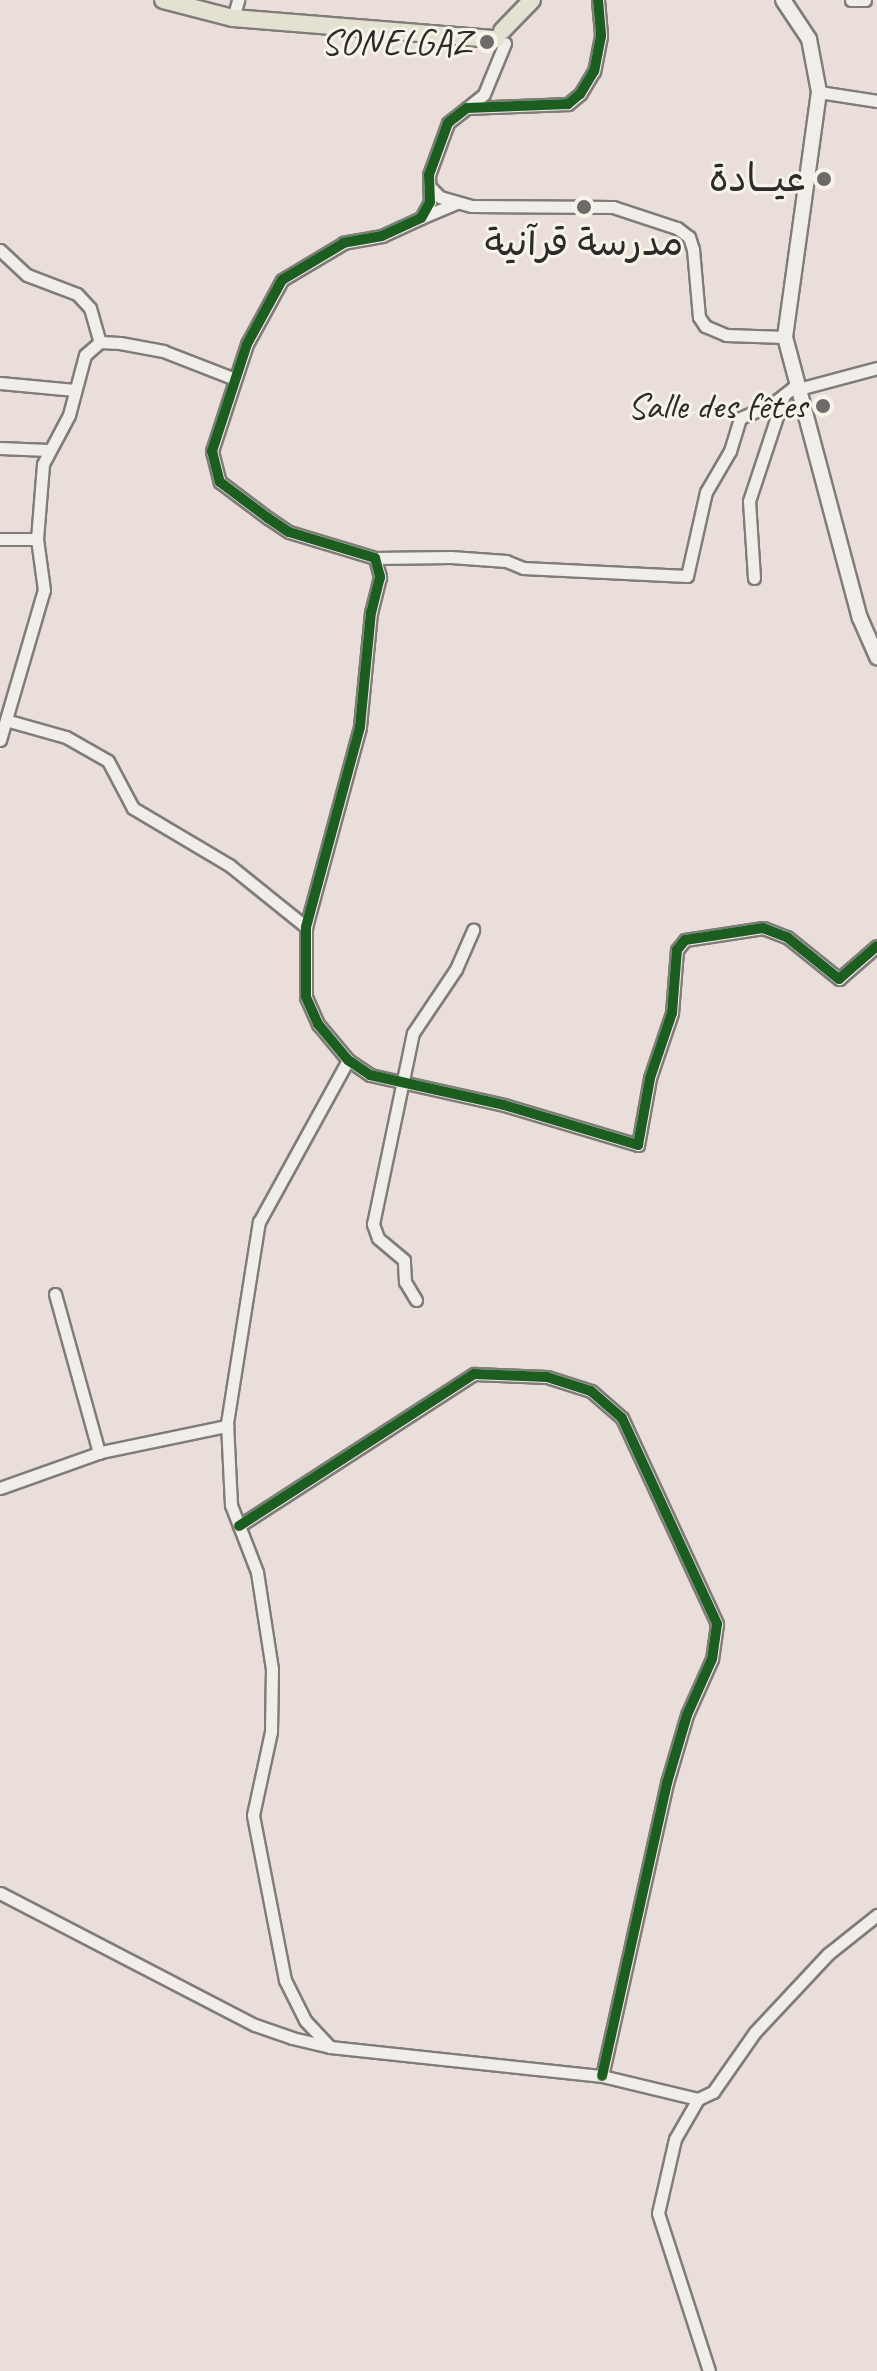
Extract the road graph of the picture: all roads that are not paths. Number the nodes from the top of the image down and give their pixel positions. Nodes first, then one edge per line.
1 (163, 0) edge
2 (238, 0) edge
3 (532, 0) edge
4 (598, 0) edge
5 (783, 0) edge
6 (233, 18) junction
7 (502, 38) junction
8 (819, 92) junction
9 (484, 94) junction
10 (877, 101) edge
11 (495, 104) junction
12 (467, 108) junction
13 (429, 186) junction
14 (457, 203) junction
15 (421, 218) junction
16 (0, 250) edge
17 (785, 337) junction
18 (100, 342) junction
19 (877, 368) edge
20 (235, 379) junction
21 (0, 383) edge
22 (75, 390) junction
23 (791, 390) junction
24 (0, 448) edge
25 (48, 450) junction
26 (0, 539) edge
27 (37, 539) junction
28 (375, 558) junction
29 (754, 578) dead end
30 (877, 657) edge
31 (9, 721) junction
32 (0, 740) edge
33 (306, 927) junction
34 (473, 930) dead end
35 (877, 946) edge
36 (348, 1060) junction
37 (400, 1084) junction
38 (55, 1294) dead end
39 (416, 1300) dead end
40 (227, 1426) junction
41 (99, 1453) junction
42 (0, 1488) edge
43 (239, 1526) junction
44 (0, 1893) edge
45 (877, 1915) edge
46 (305, 2020) junction
47 (292, 2038) junction
48 (330, 2047) junction
49 (602, 2076) junction
50 (698, 2099) junction
51 (709, 2371) edge

1 - 6 main road
2 - 6 street
3 - 7 main road
4 - 11 street
5 - 8 street
6 - 7 main road
7 - 9 street
8 - 10 street
8 - 17 street
9 - 11 street
9 - 12 street
11 - 12 street
12 - 13 street
13 - 14 street
13 - 15 street
14 - 15 street
14 - 17 street
15 - 20 street
16 - 18 street
17 - 23 street
18 - 20 street
18 - 22 street
19 - 23 street
20 - 28 street
21 - 22 street
22 - 25 street
23 - 28 street
23 - 29 street
23 - 30 street
24 - 25 street
25 - 27 street
26 - 27 street
27 - 31 street
28 - 33 street
31 - 32 street
31 - 33 street
33 - 36 street
34 - 37 street
35 - 37 street
36 - 37 street
36 - 40 street
37 - 39 street
38 - 41 street
40 - 41 street
40 - 43 street
41 - 42 street
43 - 46 street
43 - 49 street
44 - 47 street
45 - 50 street
46 - 47 street
46 - 48 street
47 - 48 street
48 - 49 street
49 - 50 street
50 - 51 street

